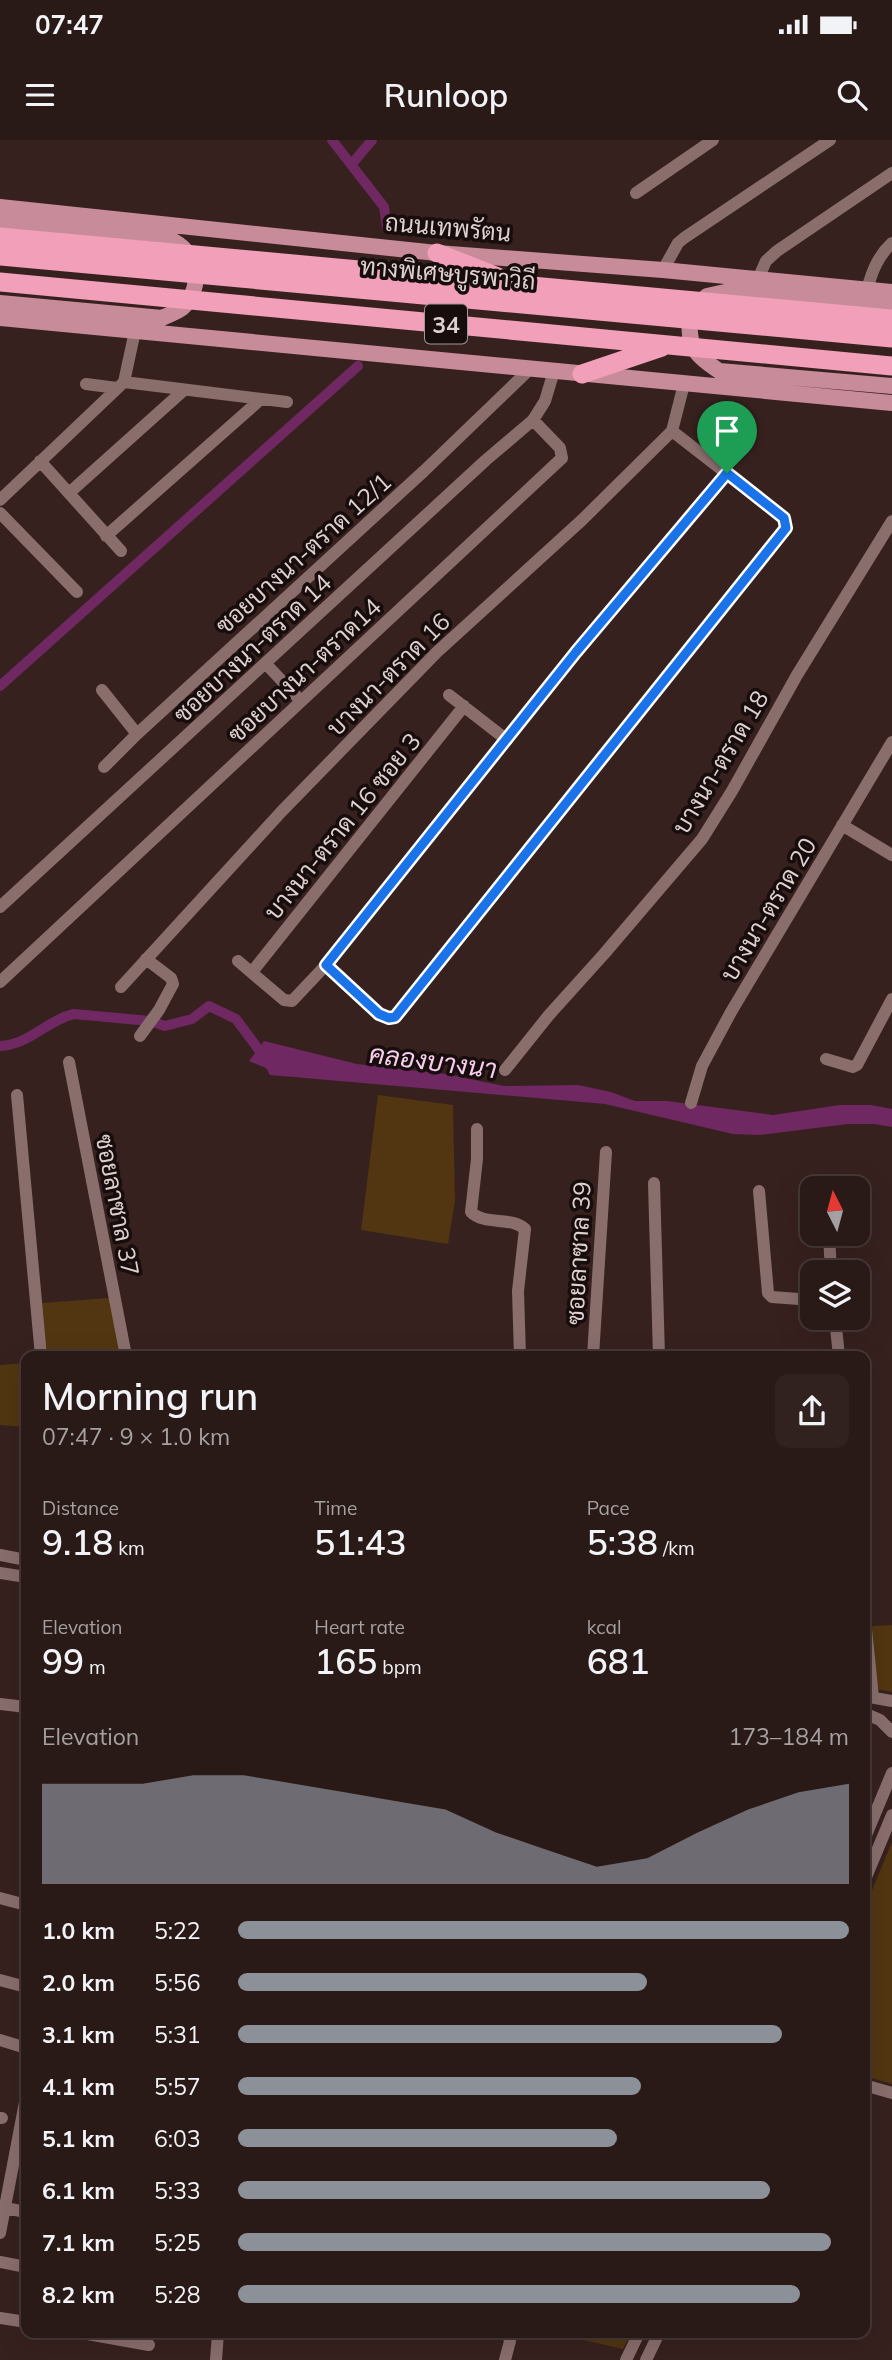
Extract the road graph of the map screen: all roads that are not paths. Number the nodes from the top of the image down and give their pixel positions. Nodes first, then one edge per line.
1 (713, 140) edge
2 (830, 140) edge
3 (892, 173) edge
4 (636, 192) dead end
5 (0, 207) edge
6 (0, 220) edge
7 (0, 237) edge
8 (892, 243) edge
9 (437, 253) junction
10 (0, 256) edge
11 (663, 270) junction
12 (0, 271) edge
13 (758, 279) junction
14 (0, 282) edge
15 (515, 285) junction
16 (867, 290) junction
17 (892, 292) edge
18 (0, 303) edge
19 (892, 307) edge
20 (0, 318) edge
21 (892, 319) edge
22 (135, 331) junction
23 (892, 338) edge
24 (670, 344) junction
25 (892, 353) edge
26 (892, 366) edge
27 (530, 369) junction
28 (554, 371) junction
29 (582, 374) junction
30 (86, 384) dead end
31 (684, 384) junction
32 (121, 385) junction
33 (892, 386) edge
34 (184, 390) junction
35 (261, 399) junction
36 (287, 402) dead end
37 (892, 403) edge
38 (533, 420) junction
39 (672, 431) junction
40 (40, 461) junction
41 (727, 473) junction
42 (69, 493) junction
43 (0, 500) edge
44 (0, 513) edge
45 (892, 521) edge
46 (106, 536) junction
47 (121, 551) dead end
48 (76, 592) dead end
49 (266, 664) junction
50 (102, 690) dead end
51 (449, 695) dead end
52 (301, 701) junction
53 (464, 706) junction
54 (137, 734) junction
55 (507, 740) junction
56 (892, 742) edge
57 (104, 767) dead end
58 (842, 825) junction
59 (892, 855) edge
60 (0, 907) edge
61 (146, 959) junction
62 (238, 961) dead end
63 (326, 965) junction
64 (252, 972) junction
65 (0, 982) edge
66 (121, 986) dead end
67 (891, 1002) edge
68 (140, 1035) dead end
69 (826, 1059) dead end
70 (69, 1062) dead end
71 (505, 1070) dead end
72 (18, 1095) dead end
73 (691, 1103) dead end
74 (477, 1129) dead end
75 (606, 1152) dead end
76 (654, 1183) dead end
77 (760, 1191) dead end
78 (800, 1299) edge
79 (836, 1330) edge
80 (41, 1351) edge
81 (125, 1351) edge
82 (524, 1351) edge
83 (593, 1351) edge
84 (659, 1351) edge
85 (838, 1351) edge
86 (0, 1555) edge
87 (21, 1559) edge
88 (0, 1573) edge
89 (21, 1576) edge
90 (870, 1697) edge
91 (892, 1700) edge
92 (0, 1704) edge
93 (21, 1706) edge
94 (870, 1713) edge
95 (870, 1715) edge
96 (892, 1716) edge
97 (892, 1732) edge
98 (891, 1775) edge
99 (892, 1815) edge
100 (870, 1826) edge
101 (870, 1868) edge
102 (0, 1898) edge
103 (21, 1904) edge
104 (0, 1980) edge
105 (21, 1986) edge
106 (0, 2040) edge
107 (21, 2046) edge
108 (870, 2086) edge
109 (892, 2092) edge
110 (21, 2157) edge
111 (5, 2208) junction
112 (21, 2211) edge
113 (0, 2233) edge
114 (0, 2262) edge
115 (21, 2266) edge
116 (0, 2318) edge
117 (21, 2321) edge
118 (110, 2338) edge
119 (218, 2338) edge
120 (509, 2338) edge
121 (637, 2338) edge
122 (657, 2338) edge
123 (149, 2345) dead end
124 (216, 2360) edge
125 (505, 2360) edge
126 (626, 2360) edge
127 (646, 2360) edge

1 - 4 street
2 - 11 street
3 - 13 street
5 - 9 main road, ถนนเทพรัตน
6 - 18 main road
7 - 15 highway, 34
8 - 16 street
9 - 11 main road, ถนนเทพรัตน
9 - 15 highway
10 - 23 highway, ทางพิเศษบูรพาวิถี
11 - 13 main road, ถนนเทพรัตน
12 - 25 highway, ทางพิเศษบูรพาวิถี
13 - 16 main road, ถนนเทพรัตน
14 - 24 highway, 34
15 - 21 highway, 34
16 - 17 main road, ถนนเทพรัตน
19 - 33 main road
20 - 22 main road, 34
22 - 27 main road, 34
22 - 32 street
24 - 26 highway, 34
24 - 29 highway
27 - 28 main road, 34
27 - 54 street, ซอยบางนา-ตราด 12/1
28 - 29 main road, 34
28 - 38 street
29 - 31 main road, 34
30 - 32 street
31 - 37 main road, 34
31 - 39 street
32 - 34 street
32 - 40 street
34 - 35 street
34 - 42 street
35 - 36 street
35 - 46 street
38 - 49 street, ซอยบางนา-ตราด 14
38 - 52 street, ซอยบางนา-ตราด14
39 - 41 street
39 - 61 street, บางนา-ตราด 16
40 - 42 street
40 - 43 street
41 - 55 street
41 - 63 street
42 - 46 street
44 - 48 street
45 - 71 street, บางนา-ตราด 18
46 - 47 street
49 - 52 street
49 - 60 street, ซอยบางนา-ตราด 14
50 - 54 street
51 - 53 street
52 - 65 street, ซอยบางนา-ตราด14
53 - 55 street
53 - 64 street, บางนา-ตราด 16 ซอย 3
54 - 57 street, ซอยบางนา-ตราด 12/1
55 - 63 street
56 - 58 street, บางนา-ตราด 20
58 - 59 street
58 - 73 street, บางนา-ตราด 20
61 - 66 street, บางนา-ตราด 16
61 - 68 street
62 - 64 street
63 - 64 street
67 - 69 street
70 - 81 street, ซอยลาซาล 37
72 - 80 street
74 - 82 street
75 - 83 street, ซอยลาซาล 39
76 - 84 street
77 - 78 street
79 - 85 street
86 - 87 street
88 - 89 street
90 - 91 street
92 - 93 street
94 - 96 street
95 - 97 street
98 - 100 street
99 - 101 street
102 - 103 street
104 - 105 street
106 - 107 street
108 - 109 street
110 - 111 street
111 - 112 street
111 - 113 street
114 - 115 street
116 - 117 street
118 - 123 street
119 - 124 street
120 - 125 street
121 - 126 street
122 - 127 street

